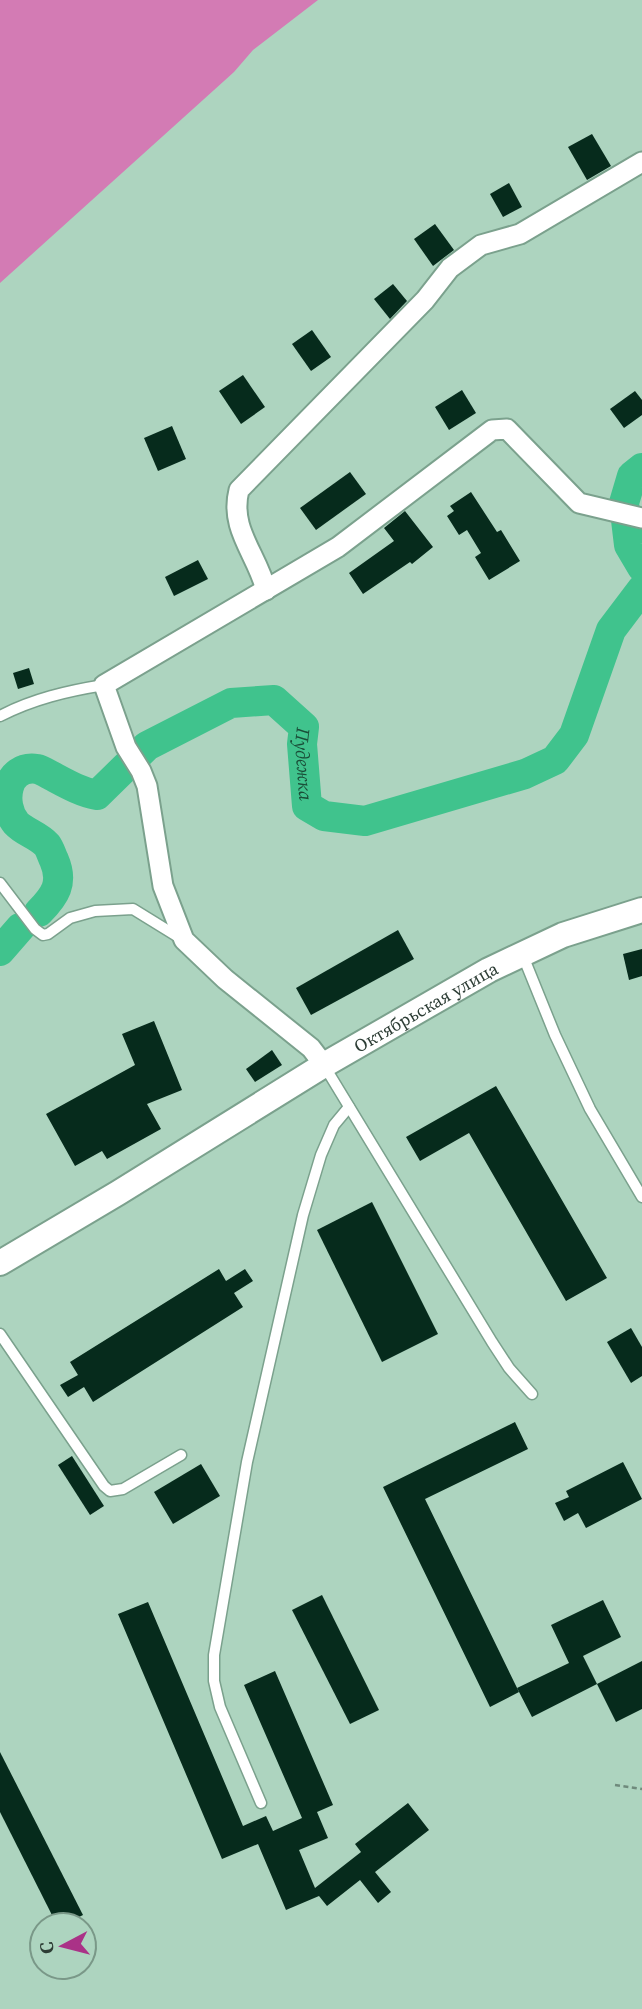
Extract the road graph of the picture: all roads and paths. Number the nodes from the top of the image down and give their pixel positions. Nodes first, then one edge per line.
1 (642, 162) edge
2 (639, 518) edge
3 (265, 590) junction
4 (104, 685) junction
5 (0, 716) edge
6 (0, 883) edge
7 (642, 910) edge
8 (184, 940) junction
9 (522, 954) junction
10 (324, 1065) junction
11 (349, 1107) junction
12 (642, 1197) edge
13 (0, 1263) edge
14 (0, 1334) edge
15 (532, 1394) dead end
16 (181, 1455) dead end
17 (615, 1785) dead end
18 (642, 1789) edge
19 (261, 1803) dead end

1 - 3 street
2 - 3 street
3 - 4 street
4 - 5 lane
4 - 8 street
6 - 8 lane
7 - 9 street, Октябрьская улица
8 - 10 street
9 - 10 street, Октябрьская улица
9 - 12 lane
10 - 11 lane
10 - 13 street, Октябрьская улица
11 - 15 lane
11 - 19 lane
14 - 16 lane
17 - 18 path

